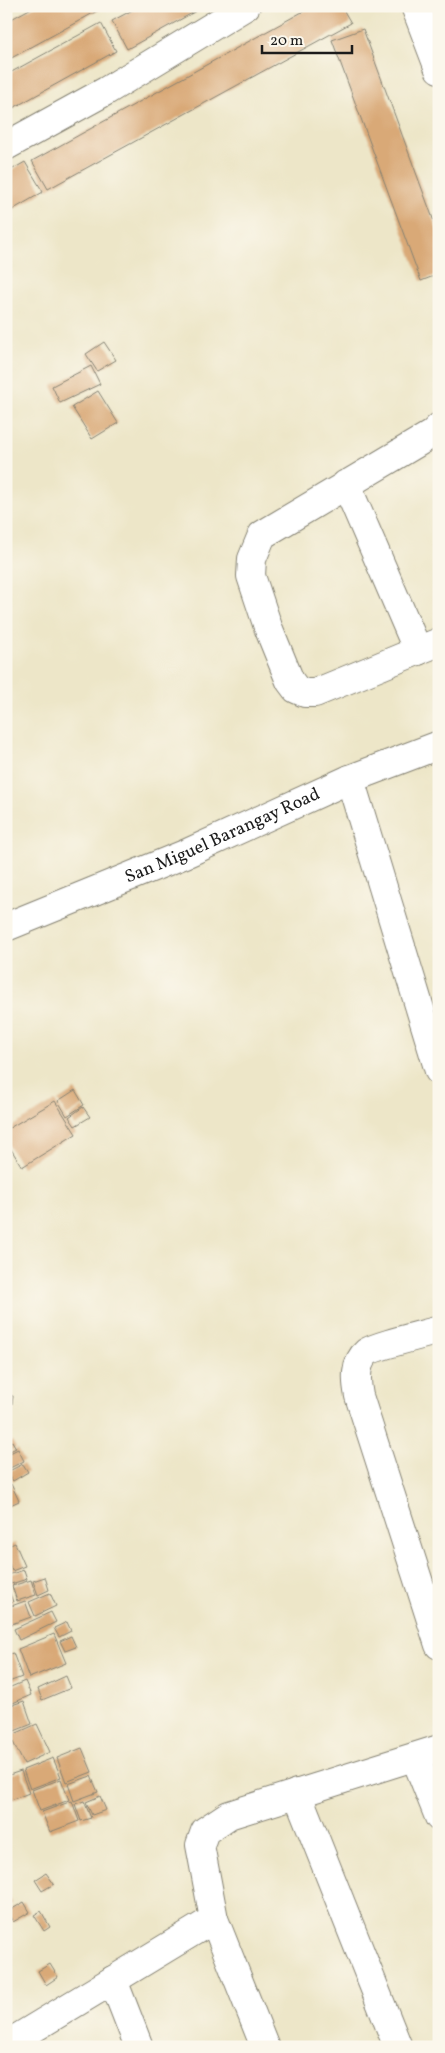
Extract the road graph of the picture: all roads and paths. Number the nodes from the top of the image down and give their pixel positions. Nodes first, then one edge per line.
1 (246, 6) edge
2 (415, 6) edge
3 (439, 69) edge
4 (6, 146) edge
5 (439, 427) edge
6 (346, 484) junction
7 (428, 647) edge
8 (439, 745) edge
9 (350, 779) junction
10 (6, 927) edge
11 (439, 1071) edge
12 (439, 1330) edge
13 (439, 1645) edge
14 (427, 1753) edge
15 (297, 1793) junction
16 (439, 1817) edge
17 (214, 1919) junction
18 (113, 1980) junction
19 (8, 2045) edge
20 (139, 2047) edge
21 (265, 2047) edge
22 (398, 2047) edge

1 - 4 street
2 - 3 street
5 - 6 street
6 - 7 street
6 - 7 street
8 - 9 street, San Miguel Barangay Road
9 - 10 street, San Miguel Barangay Road
9 - 11 street
12 - 13 street
14 - 15 street
14 - 16 street
15 - 17 street
15 - 22 street
17 - 18 street
17 - 21 street
18 - 19 street
18 - 20 street

